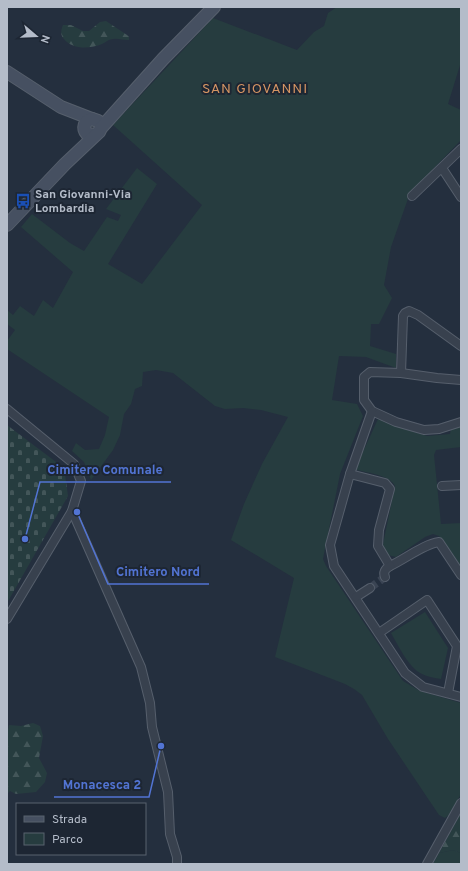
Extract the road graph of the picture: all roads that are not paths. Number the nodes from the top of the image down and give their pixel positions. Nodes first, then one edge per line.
1 (214, 7) edge
2 (7, 72) edge
3 (91, 126) junction
4 (461, 149) edge
5 (442, 168) junction
6 (412, 196) dead end
7 (461, 197) edge
8 (8, 223) edge
9 (461, 346) edge
10 (400, 373) junction
11 (461, 380) edge
12 (7, 409) edge
13 (372, 411) junction
14 (461, 422) edge
15 (350, 474) junction
16 (461, 485) edge
17 (442, 486) dead end
18 (72, 511) junction
19 (390, 566) junction
20 (461, 575) edge
21 (385, 577) tunnel mouth
22 (370, 588) tunnel mouth
23 (356, 597) junction
24 (7, 618) edge
25 (379, 633) junction
26 (448, 693) junction
27 (461, 696) edge
28 (461, 804) edge
29 (177, 864) edge
30 (427, 864) edge

1 - 3 main road
2 - 3 main road
3 - 8 main road
4 - 5 street
5 - 6 street
5 - 7 street
9 - 10 street
10 - 11 street
10 - 13 street
12 - 18 street
13 - 14 street
13 - 15 street
15 - 19 street
15 - 23 street
16 - 17 street
18 - 24 street
18 - 29 street
19 - 20 street
19 - 21 street
22 - 23 street
23 - 25 street
25 - 26 street
25 - 26 street
26 - 27 street
28 - 30 street

